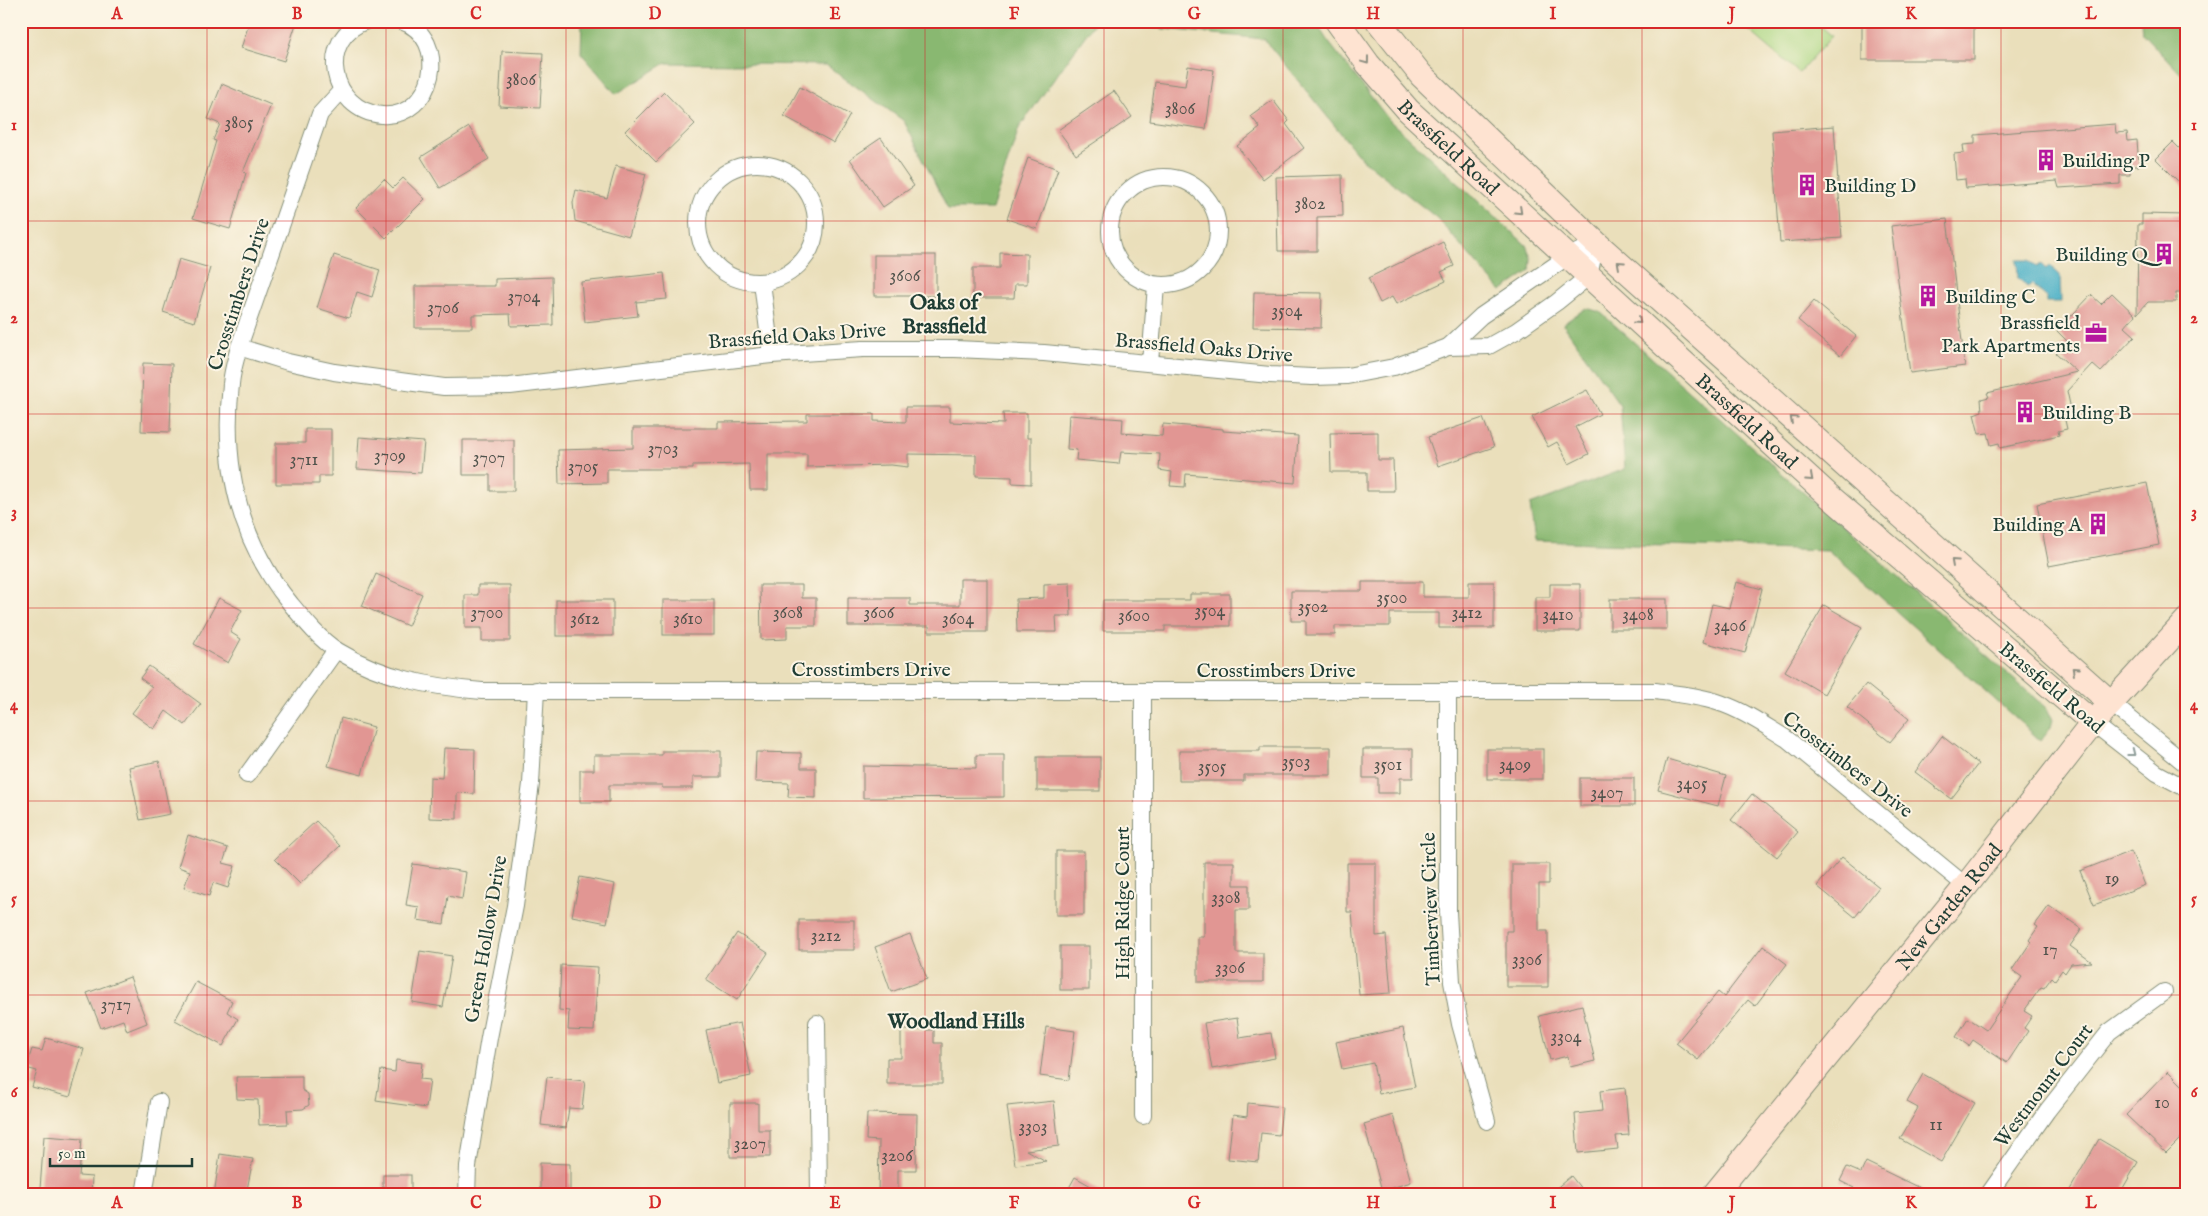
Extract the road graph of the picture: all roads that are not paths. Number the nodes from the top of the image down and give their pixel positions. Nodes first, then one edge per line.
1 (366, 21) edge
2 (401, 21) edge
3 (1337, 21) edge
4 (1378, 21) edge
5 (341, 91) junction
6 (1596, 243) junction
7 (1567, 257) junction
8 (1589, 276) junction
9 (762, 282) junction
10 (1156, 285) junction
11 (239, 347) junction
12 (1448, 347) junction
13 (771, 355) junction
14 (1150, 363) junction
15 (2187, 620) edge
16 (336, 650) junction
17 (536, 690) junction
18 (1143, 691) junction
19 (1448, 692) junction
20 (2111, 703) junction
21 (2093, 724) junction
22 (2187, 765) edge
23 (247, 775) dead end
24 (2187, 789) edge
25 (1966, 886) junction
26 (2164, 992) dead end
27 (817, 1023) dead end
28 (159, 1102) dead end
29 (1143, 1116) dead end
30 (1487, 1121) dead end
31 (144, 1195) edge
32 (467, 1195) edge
33 (819, 1195) edge
34 (1714, 1195) edge
35 (1988, 1195) edge

1 - 5 street
2 - 5 street
3 -> 7 street, Brassfield Road
4 - 6 street, Brassfield Road
5 - 11 street, Crosstimbers Drive
6 - 7 street, Brassfield Oaks Drive
6 - 8 street
20 -> 6 street, Brassfield Road
7 - 8 street, Brassfield Road
7 - 12 street, Brassfield Oaks Drive
8 - 12 street, Brassfield Oaks Drive
8 -> 21 street, Brassfield Road
9 - 9 street
9 - 13 street
10 - 10 street
10 - 14 street
11 - 13 street, Brassfield Oaks Drive
11 - 16 street, Crosstimbers Drive
12 - 14 street, Brassfield Oaks Drive
13 - 14 street, Brassfield Oaks Drive
15 - 20 street, New Garden Road
16 - 17 street, Crosstimbers Drive
16 - 23 street
17 - 18 street, Crosstimbers Drive
17 - 32 street, Green Hollow Drive
18 - 19 street, Crosstimbers Drive
18 - 29 street, High Ridge Court
19 - 25 street, Crosstimbers Drive
19 - 30 street, Timberview Circle
20 - 21 street, New Garden Road
20 - 22 street, Brassfield Road
21 -> 24 street, Brassfield Road
21 - 25 street, New Garden Road
25 - 34 street, New Garden Road
26 - 35 street, Westmount Court
27 - 33 street
28 - 31 street

